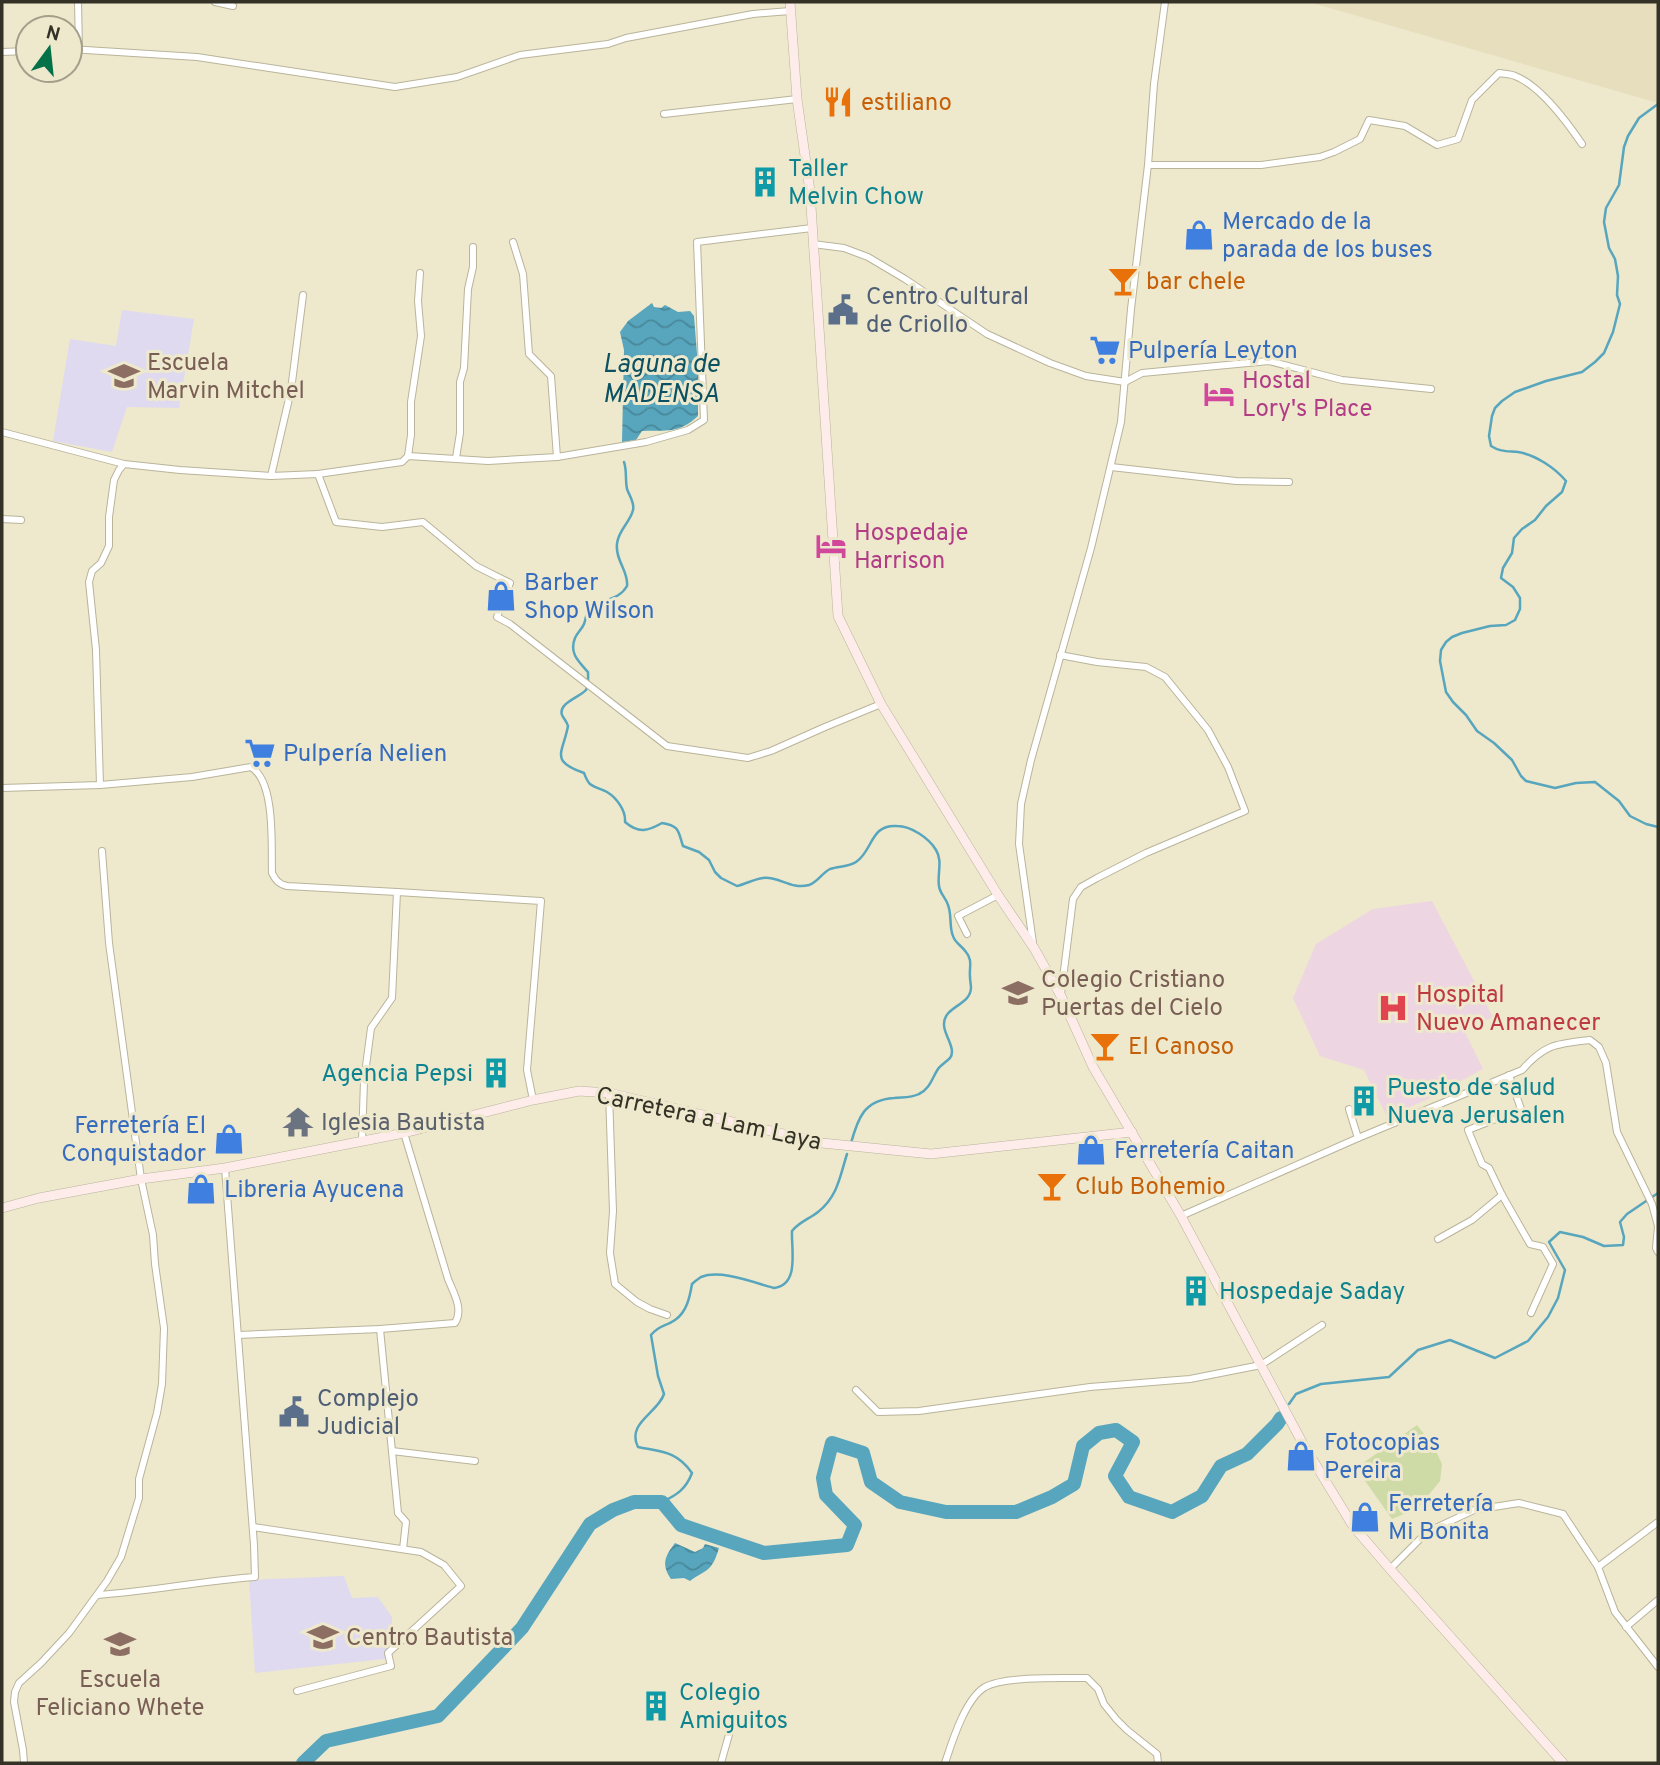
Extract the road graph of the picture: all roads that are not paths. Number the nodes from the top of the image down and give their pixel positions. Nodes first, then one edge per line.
1 (215, 2) edge
2 (1164, 2) edge
3 (233, 6) dead end
4 (790, 6) edge
5 (84, 49) edge
6 (797, 99) junction
7 (664, 114) dead end
8 (1582, 144) dead end
9 (1148, 165) junction
10 (812, 228) junction
11 (513, 242) dead end
12 (813, 244) junction
13 (473, 247) dead end
14 (420, 273) dead end
15 (303, 295) dead end
16 (1125, 382) junction
17 (1431, 389) dead end
18 (2, 432) edge
19 (408, 457) junction
20 (557, 457) junction
21 (456, 458) junction
22 (124, 464) junction
23 (1111, 467) junction
24 (318, 474) junction
25 (271, 476) junction
26 (1289, 482) dead end
27 (2, 519) edge
28 (21, 520) dead end
29 (1060, 655) junction
30 (881, 705) junction
31 (100, 785) junction
32 (2, 788) edge
33 (102, 851) dead end
34 (397, 892) junction
35 (998, 895) junction
36 (967, 934) dead end
37 (1034, 948) junction
38 (1061, 996) junction
39 (1508, 1075) junction
40 (609, 1093) junction
41 (533, 1100) junction
42 (1349, 1109) dead end
43 (1132, 1132) junction
44 (404, 1133) junction
45 (1358, 1138) junction
46 (362, 1141) junction
47 (225, 1168) junction
48 (141, 1179) junction
49 (1502, 1195) junction
50 (2, 1208) edge
51 (1181, 1216) junction
52 (1438, 1239) dead end
53 (1658, 1252) edge
54 (1531, 1313) dead end
55 (667, 1315) dead end
56 (1322, 1325) dead end
57 (380, 1329) junction
58 (238, 1335) junction
59 (1261, 1365) junction
60 (856, 1390) dead end
61 (392, 1451) junction
62 (475, 1461) dead end
63 (1658, 1522) edge
64 (253, 1527) junction
65 (403, 1549) junction
66 (1598, 1567) junction
67 (1390, 1569) junction
68 (98, 1595) junction
69 (1658, 1600) edge
70 (1626, 1627) junction
71 (1658, 1667) edge
72 (297, 1691) dead end
73 (730, 1731) dead end
74 (23, 1763) edge
75 (721, 1763) edge
76 (945, 1763) edge
77 (1158, 1763) edge
78 (1563, 1763) edge

1 - 3 street
2 - 9 street
4 - 5 street
4 - 6 main road
6 - 7 street
6 - 10 main road
8 - 9 street
9 - 16 street
10 - 12 main road
10 - 20 street
11 - 20 street
12 - 16 street
12 - 30 main road
13 - 21 street
14 - 19 street
15 - 25 street
16 - 17 street
16 - 23 street
18 - 22 street
19 - 21 street
19 - 24 street
20 - 21 street
22 - 25 street
22 - 31 street
23 - 26 street
23 - 29 street
24 - 25 street
24 - 30 street
27 - 28 street
29 - 37 street
29 - 38 street
30 - 35 main road
31 - 32 street
31 - 34 street
33 - 48 street
34 - 41 street
34 - 46 street
35 - 36 street
35 - 37 main road
37 - 38 main road
38 - 43 main road
39 - 45 street
39 - 49 street
39 - 53 street
40 - 41 main road, Carretera a Lam Laya
40 - 43 main road, Carretera a Lam Laya
40 - 55 street
41 - 44 main road, Carretera a Lam Laya
42 - 45 street
43 - 51 main road
44 - 46 main road, Carretera a Lam Laya
44 - 57 street
45 - 51 street
46 - 47 main road, Carretera a Lam Laya
47 - 48 main road, Carretera a Lam Laya
47 - 58 street
48 - 50 main road, Carretera a Lam Laya
48 - 68 street
49 - 52 street
49 - 54 street
51 - 59 main road
56 - 59 street
57 - 58 street
57 - 61 street
58 - 64 street
59 - 60 street
59 - 67 main road
61 - 62 street
61 - 65 street
63 - 66 street
64 - 65 street
64 - 68 street
65 - 72 street
66 - 67 street
66 - 70 street
67 - 78 main road
68 - 74 street
69 - 70 street
70 - 71 street
73 - 75 street
76 - 77 street

